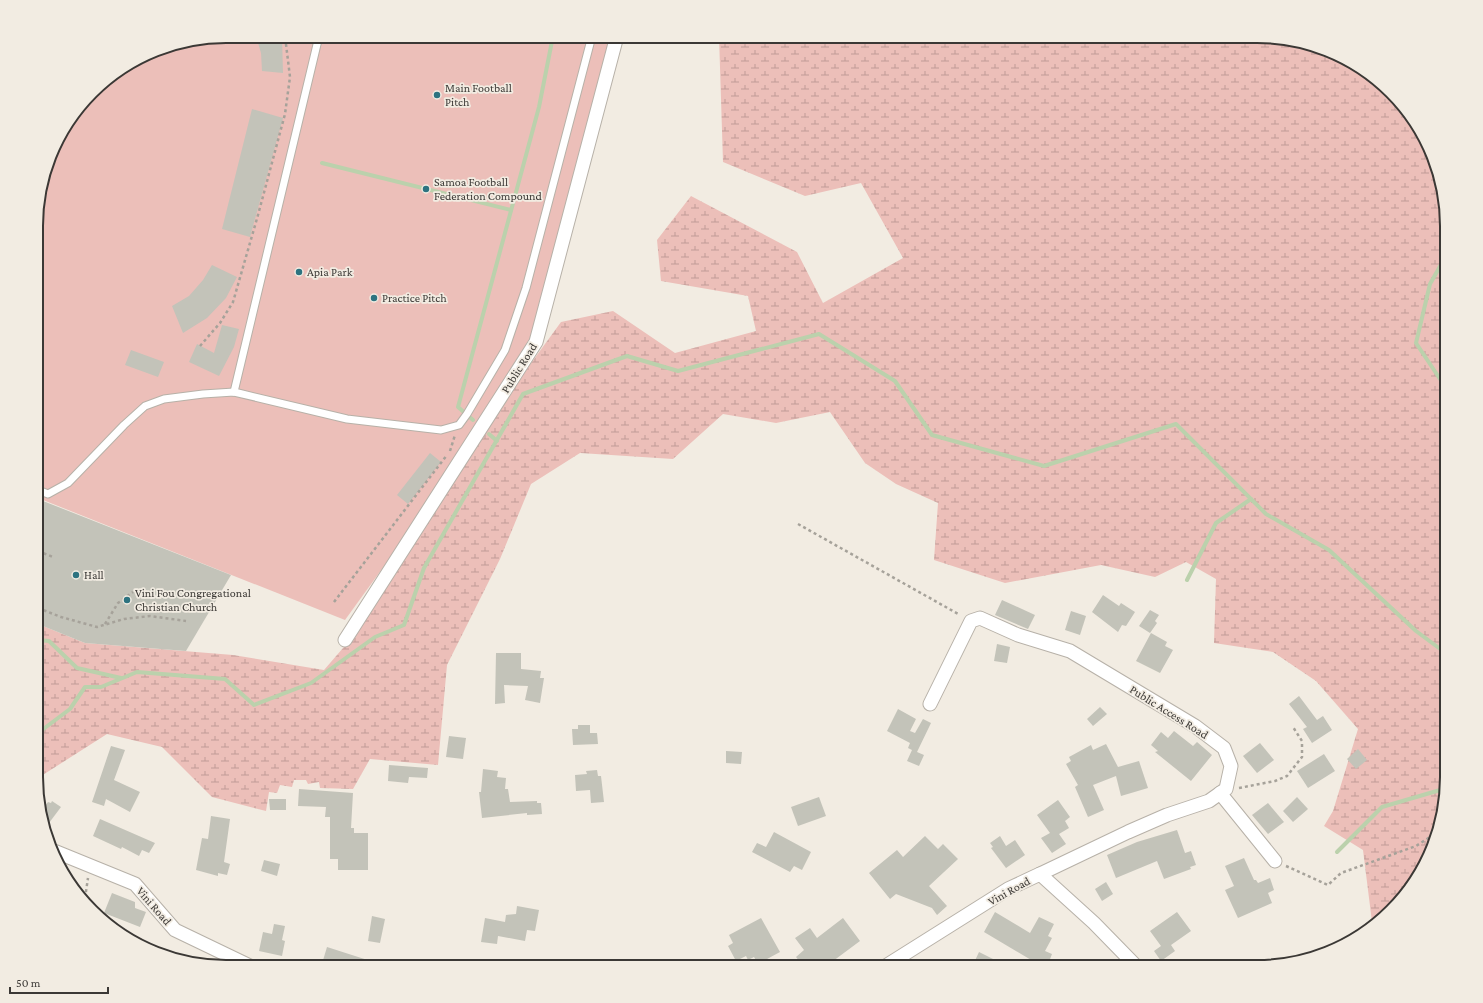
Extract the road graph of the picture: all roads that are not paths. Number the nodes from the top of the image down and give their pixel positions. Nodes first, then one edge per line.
1 (317, 43) edge
2 (590, 43) edge
3 (615, 43) edge
4 (234, 392) junction
5 (43, 492) edge
6 (345, 640) dead end
7 (930, 704) dead end
8 (1223, 791) junction
9 (60, 853) edge
10 (1275, 861) road end
11 (1040, 874) junction
12 (237, 960) edge
13 (895, 960) edge
14 (1131, 960) edge

1 - 4 lane
2 - 4 lane
3 - 6 street, Public Road
4 - 5 lane
7 - 8 street, Public Access Road
8 - 10 street
8 - 11 street
9 - 12 street, Vini Road
11 - 13 street, Vini Road
11 - 14 street, Vini Road

